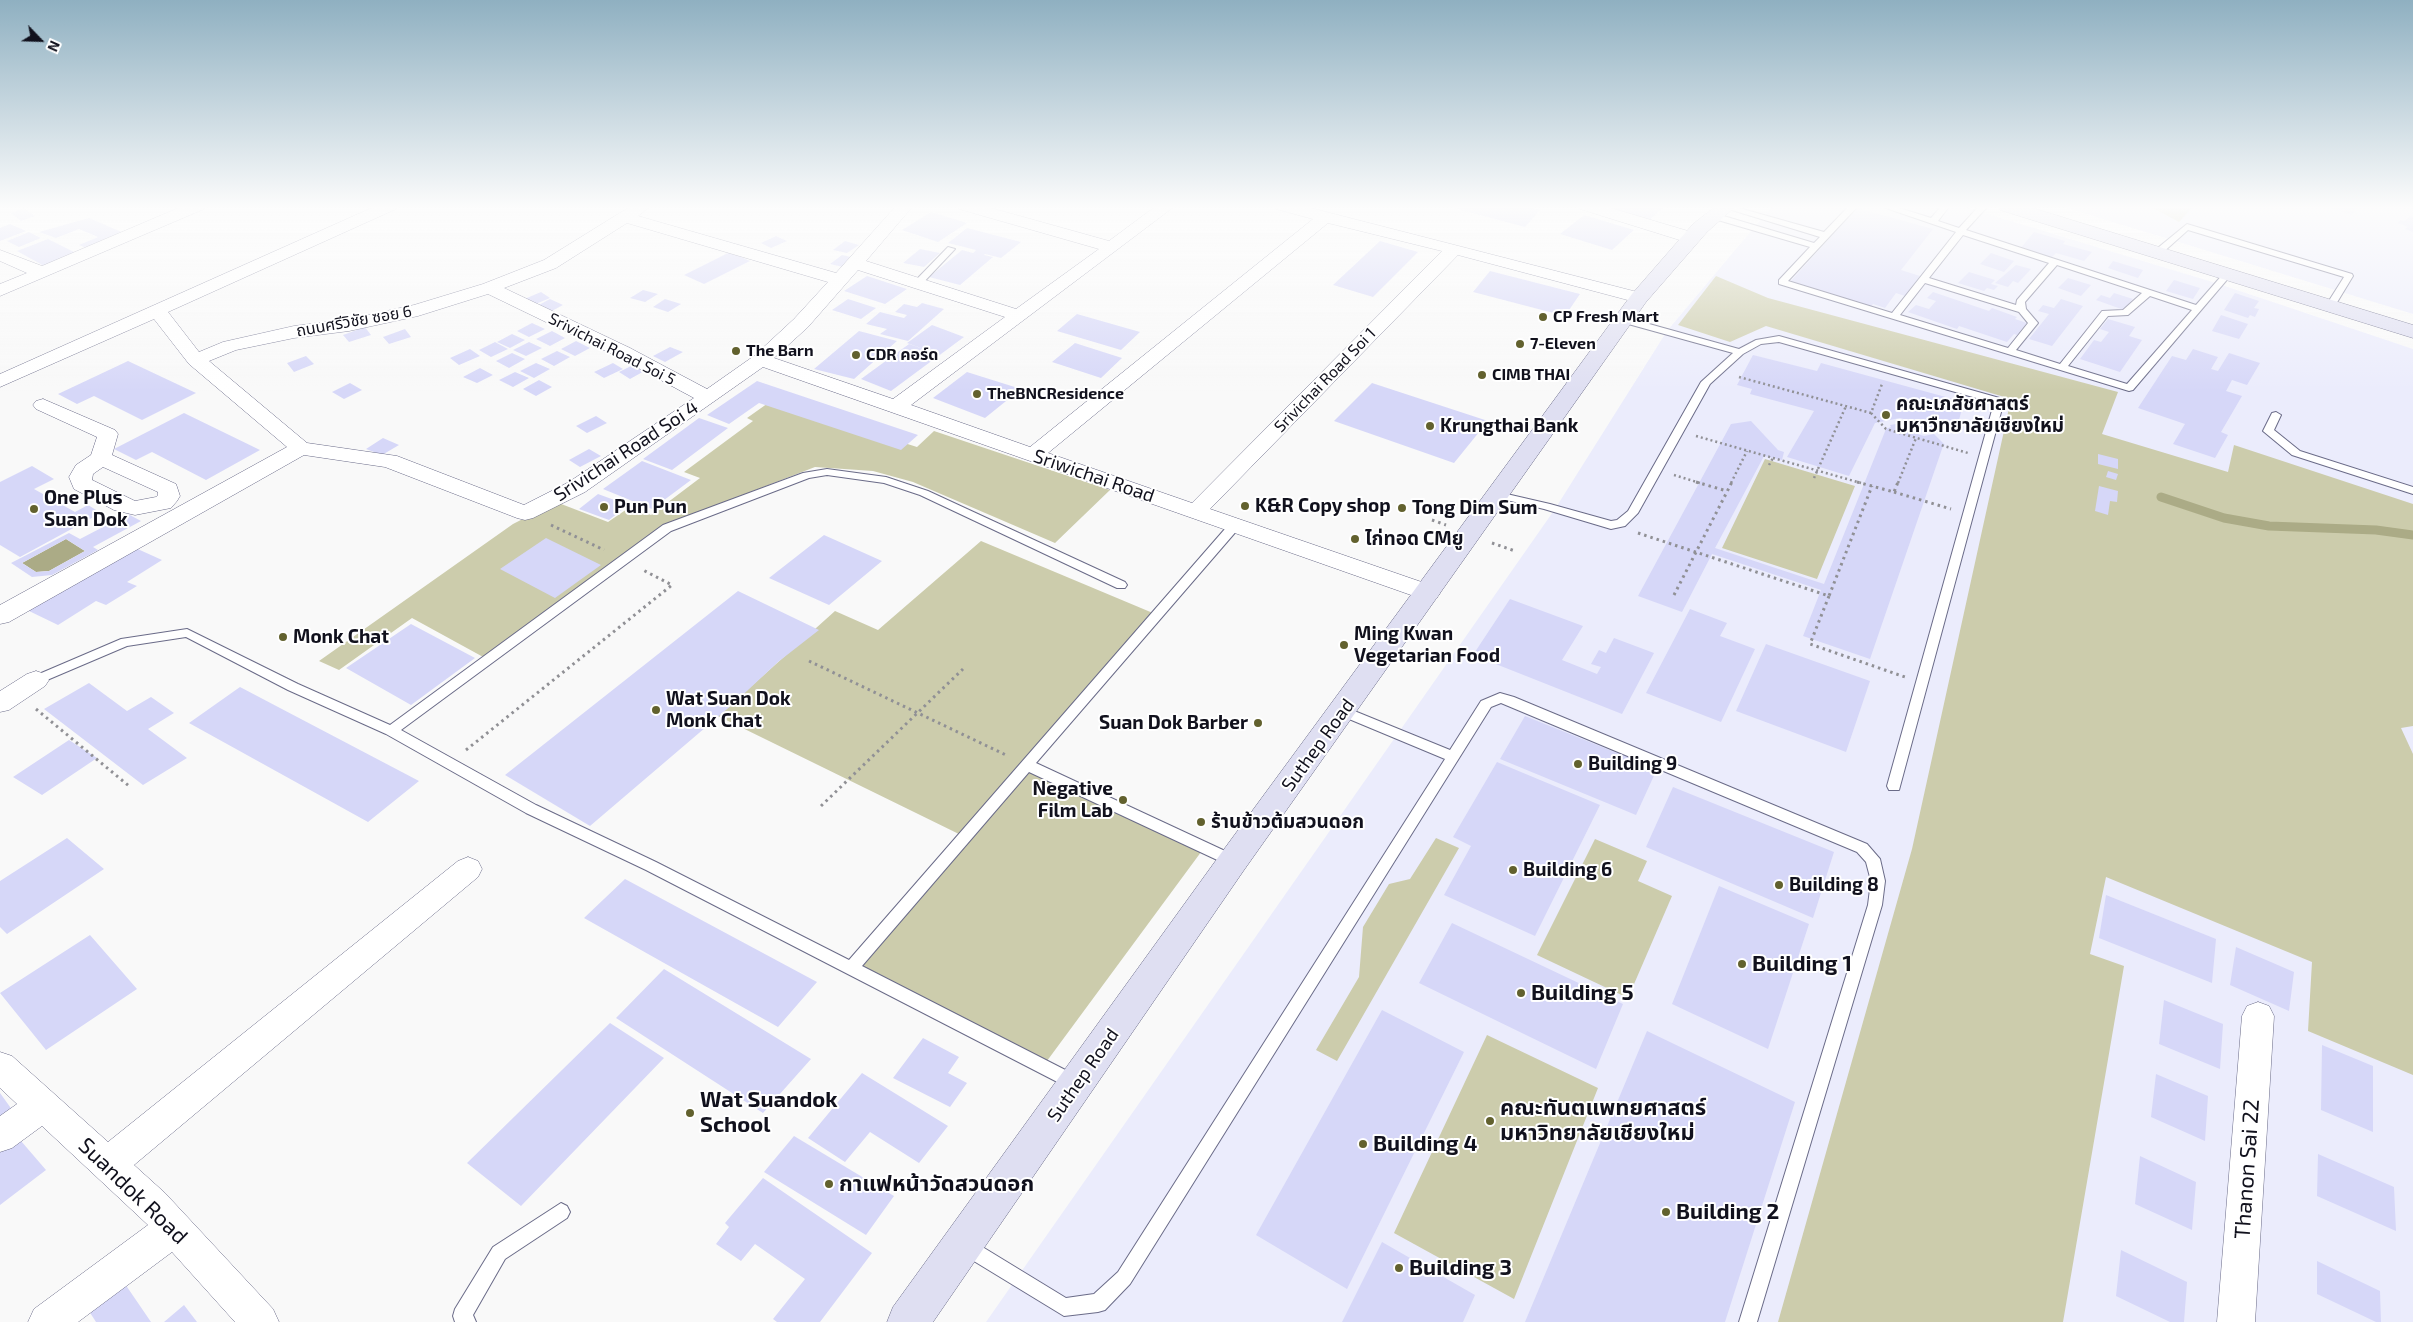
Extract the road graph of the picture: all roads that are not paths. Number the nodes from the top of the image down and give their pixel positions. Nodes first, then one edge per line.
1 (30, 268) edge
2 (55, 268) edge
3 (253, 268) edge
4 (541, 268) edge
5 (799, 268) edge
6 (850, 268) edge
7 (870, 268) edge
8 (933, 268) edge
9 (1084, 268) edge
10 (1262, 268) edge
11 (1436, 268) edge
12 (1509, 268) edge
13 (1666, 268) edge
14 (1795, 268) edge
15 (1932, 268) edge
16 (2050, 268) edge
17 (2072, 268) edge
18 (2206, 268) edge
19 (2322, 268) edge
20 (43, 273) junction
21 (2227, 274) junction
22 (838, 279) junction
23 (1923, 279) junction
24 (918, 283) junction
25 (489, 288) junction
26 (0, 291) edge
27 (2148, 293) junction
28 (2330, 307) junction
29 (1631, 309) junction
30 (2198, 309) junction
31 (2022, 310) junction
32 (156, 311) junction
33 (1019, 316) junction
34 (1894, 317) junction
35 (2413, 332) edge
36 (1740, 352) junction
37 (2010, 352) junction
38 (196, 360) junction
39 (761, 360) junction
40 (2062, 368) junction
41 (0, 381) edge
42 (707, 397) junction
43 (43, 405) dead end
44 (896, 407) junction
45 (2276, 415) dead end
46 (301, 448) junction
47 (1033, 455) junction
48 (101, 458) junction
49 (2413, 492) edge
50 (1498, 495) junction
51 (172, 509) junction
52 (1196, 512) junction
53 (1235, 525) junction
54 (1121, 585) dead end
55 (1428, 593) junction
56 (0, 616) edge
57 (17, 692) edge
58 (1342, 712) junction
59 (391, 731) junction
60 (1452, 757) junction
61 (1027, 765) junction
62 (1894, 786) dead end
63 (1233, 861) junction
64 (468, 869) dead end
65 (852, 968) junction
66 (2258, 1016) dead end
67 (0, 1067) edge
68 (1077, 1084) junction
69 (42, 1106) junction
70 (0, 1136) edge
71 (108, 1164) junction
72 (561, 1212) dead end
73 (174, 1228) junction
74 (962, 1244) junction
75 (250, 1319) edge
76 (46, 1322) edge
77 (467, 1322) edge
78 (908, 1322) edge
79 (1748, 1322) edge
80 (2236, 1322) edge

1 - 20 street
2 - 20 street
3 - 32 street
4 - 25 street, ถนนศรีวิชัย ซอย 6
5 - 22 street
6 - 22 street, Srivichai Road Soi 4
7 - 24 street
8 - 24 lane
9 - 33 street
10 - 47 street
11 - 52 street, Srivichai Road Soi 1
12 - 29 street
13 - 29 main road, Suthep Road
14 - 34 lane
15 - 23 lane
16 - 31 lane
17 - 27 lane
18 - 21 main road
19 - 28 lane
20 - 26 street
21 - 28 main road
21 - 30 lane
22 - 39 street, Srivichai Road Soi 4
23 - 31 lane
23 - 34 lane
24 - 33 street
25 - 38 street, ถนนศรีวิชัย ซอย 6
25 - 42 street, Srivichai Road Soi 5
27 - 30 lane
27 - 40 lane
28 - 35 main road
29 - 36 lane
29 - 50 main road, Suthep Road
30 - 40 lane
31 - 37 lane
32 - 38 street
32 - 41 street
33 - 44 street
34 - 37 lane
36 - 50 lane
36 - 62 lane
37 - 40 lane
38 - 46 street
39 - 42 street, Srivichai Road Soi 4
39 - 44 street, Sriwichai Road
42 - 46 street, Srivichai Road Soi 4
43 - 48 street
44 - 47 street, Sriwichai Road
45 - 49 lane
46 - 51 street
47 - 52 street, Sriwichai Road
48 - 51 street
48 - 51 street
50 - 55 main road, Suthep Road
51 - 56 street
52 - 53 street, Sriwichai Road
53 - 55 street, Sriwichai Road
53 - 61 lane
54 - 59 lane
55 - 58 main road, Suthep Road
57 - 59 lane
58 - 60 lane
58 - 63 main road, Suthep Road
59 - 65 lane
60 - 74 lane
60 - 79 lane
61 - 63 lane
61 - 65 lane
63 - 68 main road, Suthep Road
64 - 71 street
65 - 68 lane
66 - 80 street, Thanon Sai 22
67 - 69 street, Suandok Road
68 - 74 main road, Suthep Road
69 - 70 street
69 - 71 street, Suandok Road
71 - 73 street, Suandok Road
72 - 77 lane
73 - 75 street, Suandok Road
73 - 76 street
74 - 78 main road, Suthep Road

